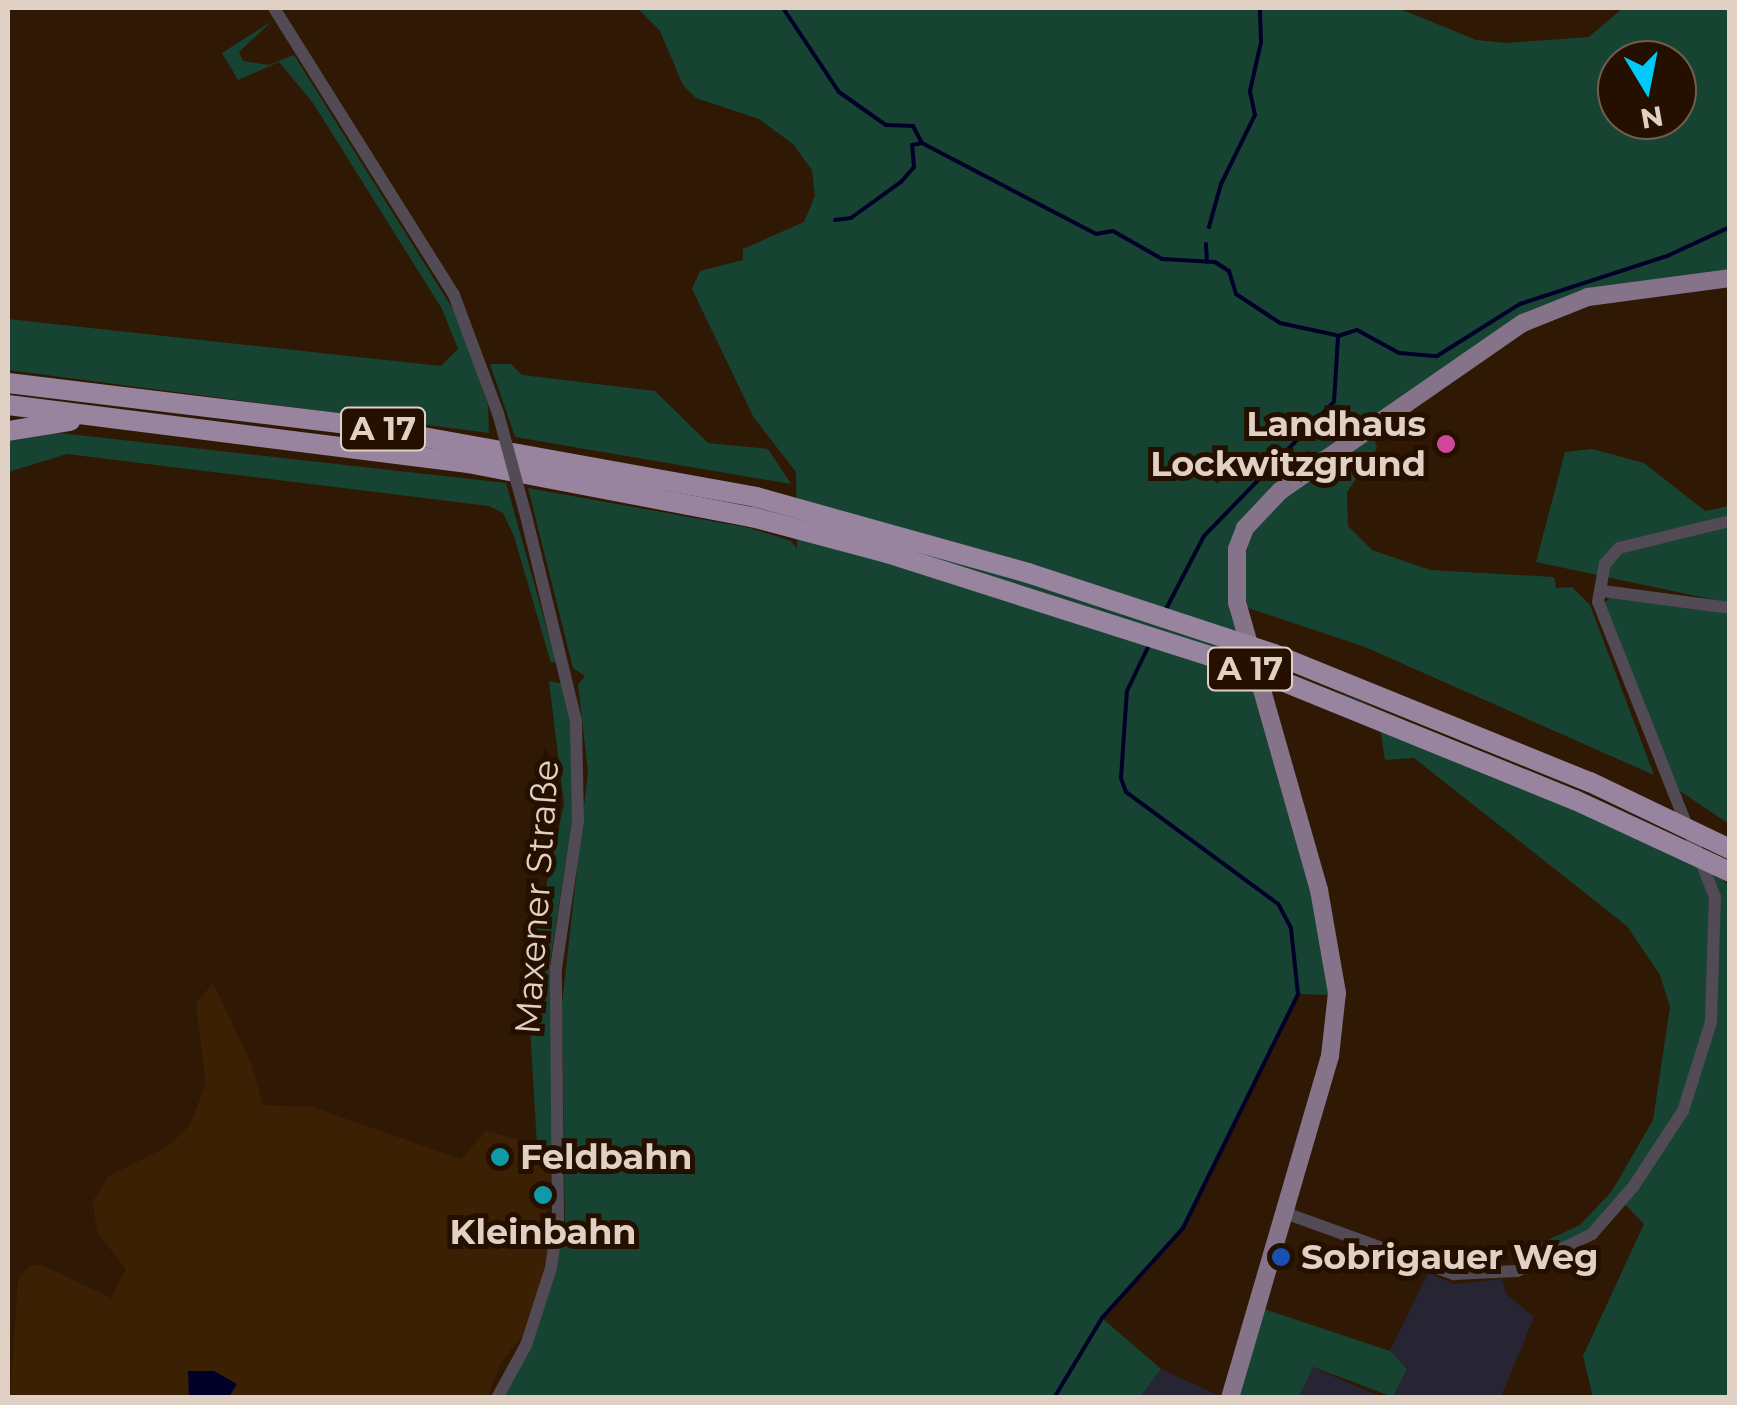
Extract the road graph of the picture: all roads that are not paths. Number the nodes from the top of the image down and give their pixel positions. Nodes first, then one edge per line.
1 (274, 8) edge
2 (1730, 278) edge
3 (8, 383) edge
4 (8, 406) edge
5 (107, 416) junction
6 (8, 431) edge
7 (754, 507) junction
8 (1730, 521) edge
9 (1603, 591) junction
10 (1730, 608) edge
11 (1730, 849) edge
12 (1730, 872) edge
13 (1288, 1214) junction
14 (497, 1398) edge
15 (1230, 1398) edge

1 - 14 street, Maxener Straße, bridge
2 - 13 main road
3 - 7 highway, A 17
4 - 5 highway, A 17
5 - 6 highway
5 - 7 highway, A 17
7 - 11 highway, A 17, bridge
7 - 12 highway, A 17, bridge
8 - 9 street
9 - 10 street
9 - 13 street
13 - 15 main road

